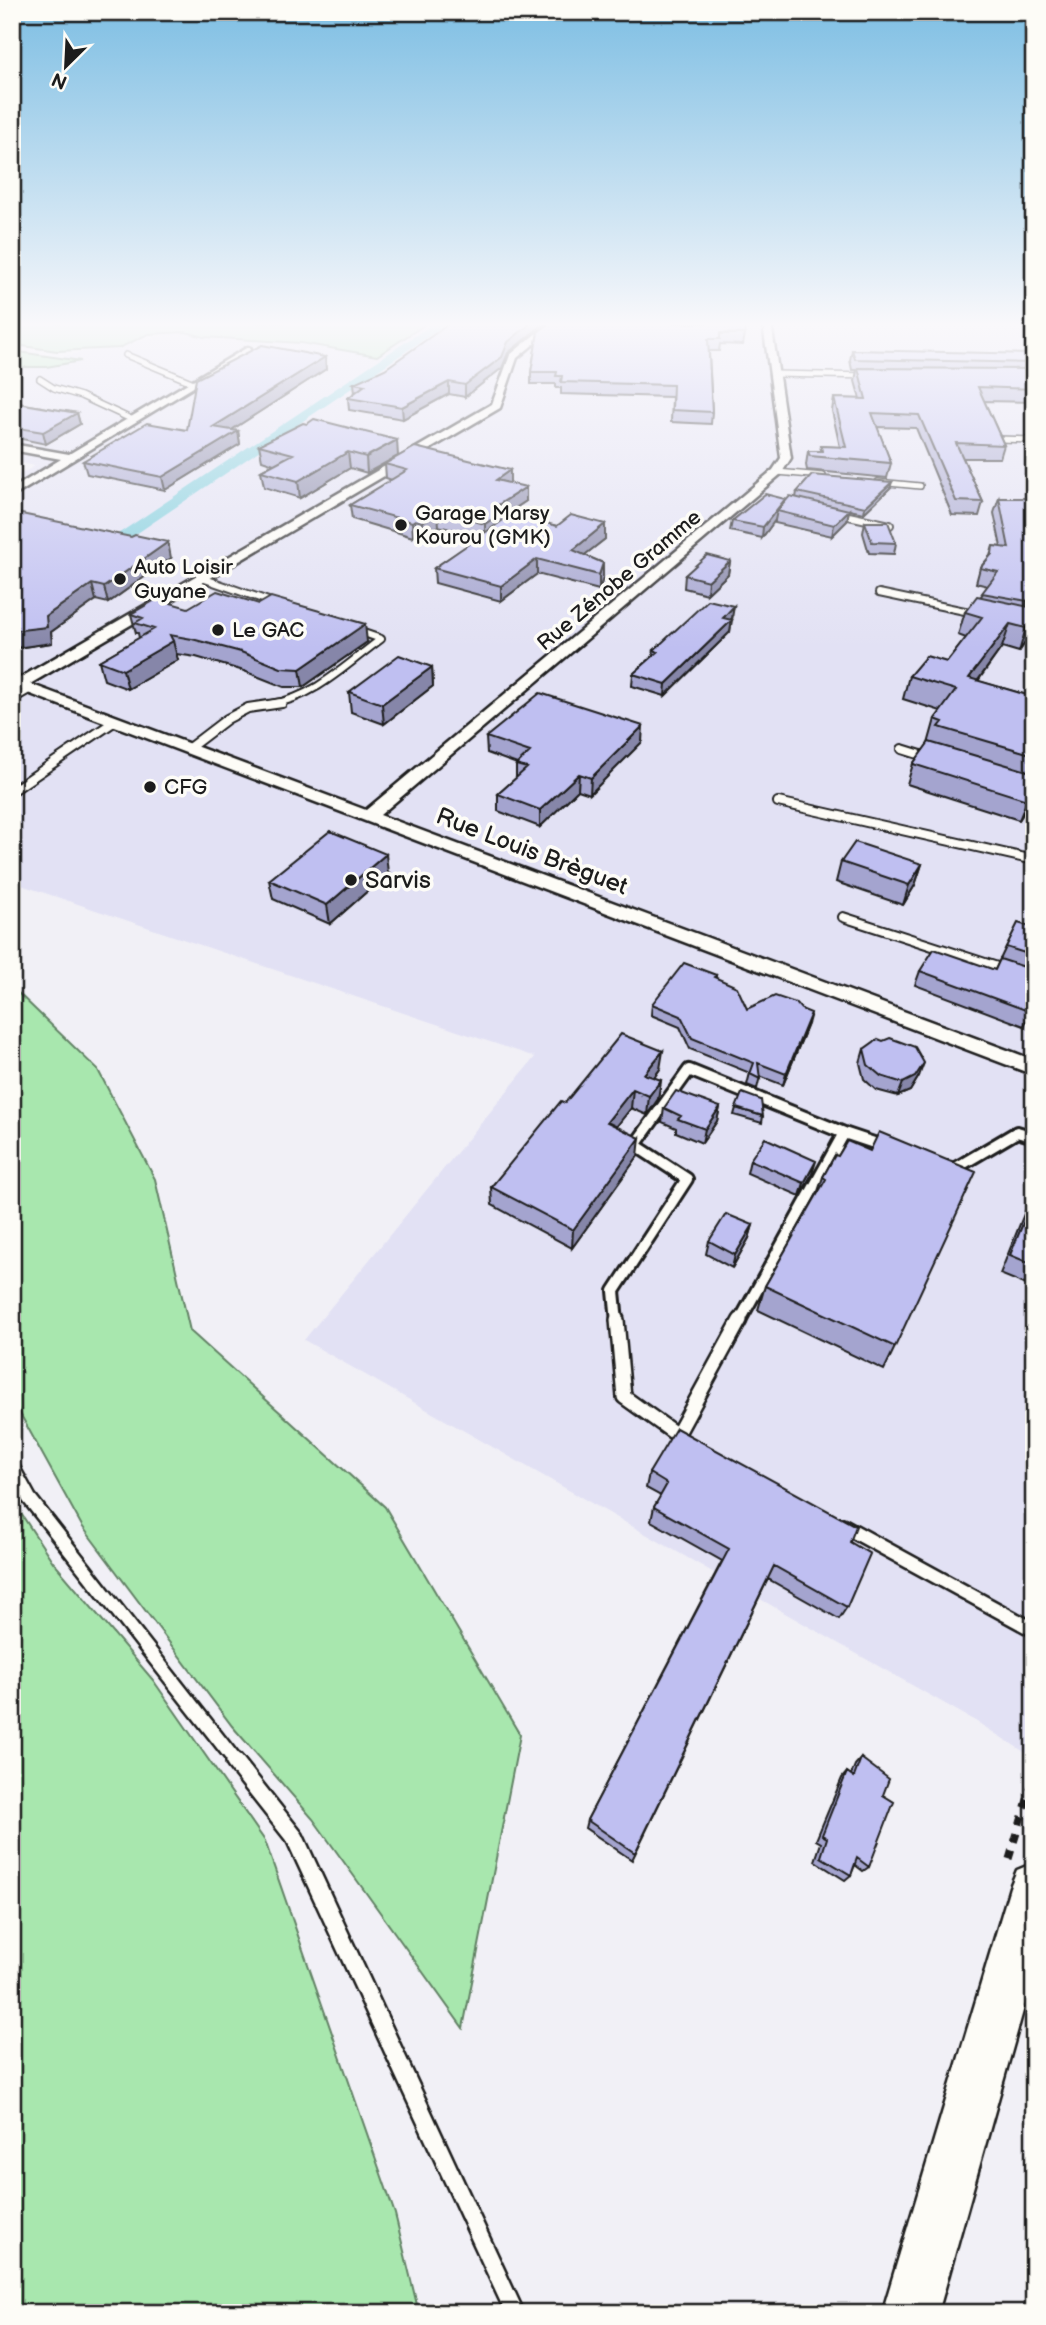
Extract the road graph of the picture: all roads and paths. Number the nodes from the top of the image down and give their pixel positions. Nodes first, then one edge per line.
1 (114, 432) edge
2 (452, 432) edge
3 (783, 432) edge
4 (998, 439) edge
5 (1034, 440) edge
6 (12, 447) edge
7 (71, 458) junction
8 (777, 472) junction
9 (829, 477) edge
10 (868, 481) edge
11 (920, 486) dead end
12 (12, 494) edge
13 (827, 511) edge
14 (891, 525) edge
15 (199, 578) junction
16 (880, 593) dead end
17 (290, 608) edge
18 (988, 616) edge
19 (342, 626) edge
20 (19, 689) edge
21 (115, 721) junction
22 (189, 748) junction
23 (902, 749) dead end
24 (942, 761) edge
25 (12, 791) edge
26 (778, 802) dead end
27 (370, 815) junction
28 (1034, 860) edge
29 (843, 917) dead end
30 (1034, 979) edge
31 (1034, 1068) edge
32 (844, 1133) junction
33 (1034, 1138) edge
34 (892, 1149) edge
35 (942, 1165) edge
36 (12, 1467) edge
37 (832, 1519) edge
38 (1034, 1630) edge
39 (1034, 1888) edge
40 (515, 2313) edge
41 (910, 2313) edge

1 - 7 street
2 - 15 street
3 - 8 street
4 - 5 lane
6 - 7 street
7 - 12 street
8 - 9 lane
8 - 27 street, Rue Zénobe Gramme
10 - 11 lane
13 - 14 lane
15 - 17 lane
15 - 20 street
16 - 18 lane
19 - 22 lane
20 - 21 street, Rue Louis Brèguet
21 - 22 street, Rue Louis Brèguet
21 - 25 lane
22 - 27 street, Rue Louis Brèguet
23 - 24 lane
26 - 28 lane
27 - 31 street, Rue Louis Brèguet
29 - 30 lane
32 - 32 lane
32 - 34 lane
33 - 35 lane
36 - 40 lane
37 - 38 lane
39 - 41 main road

